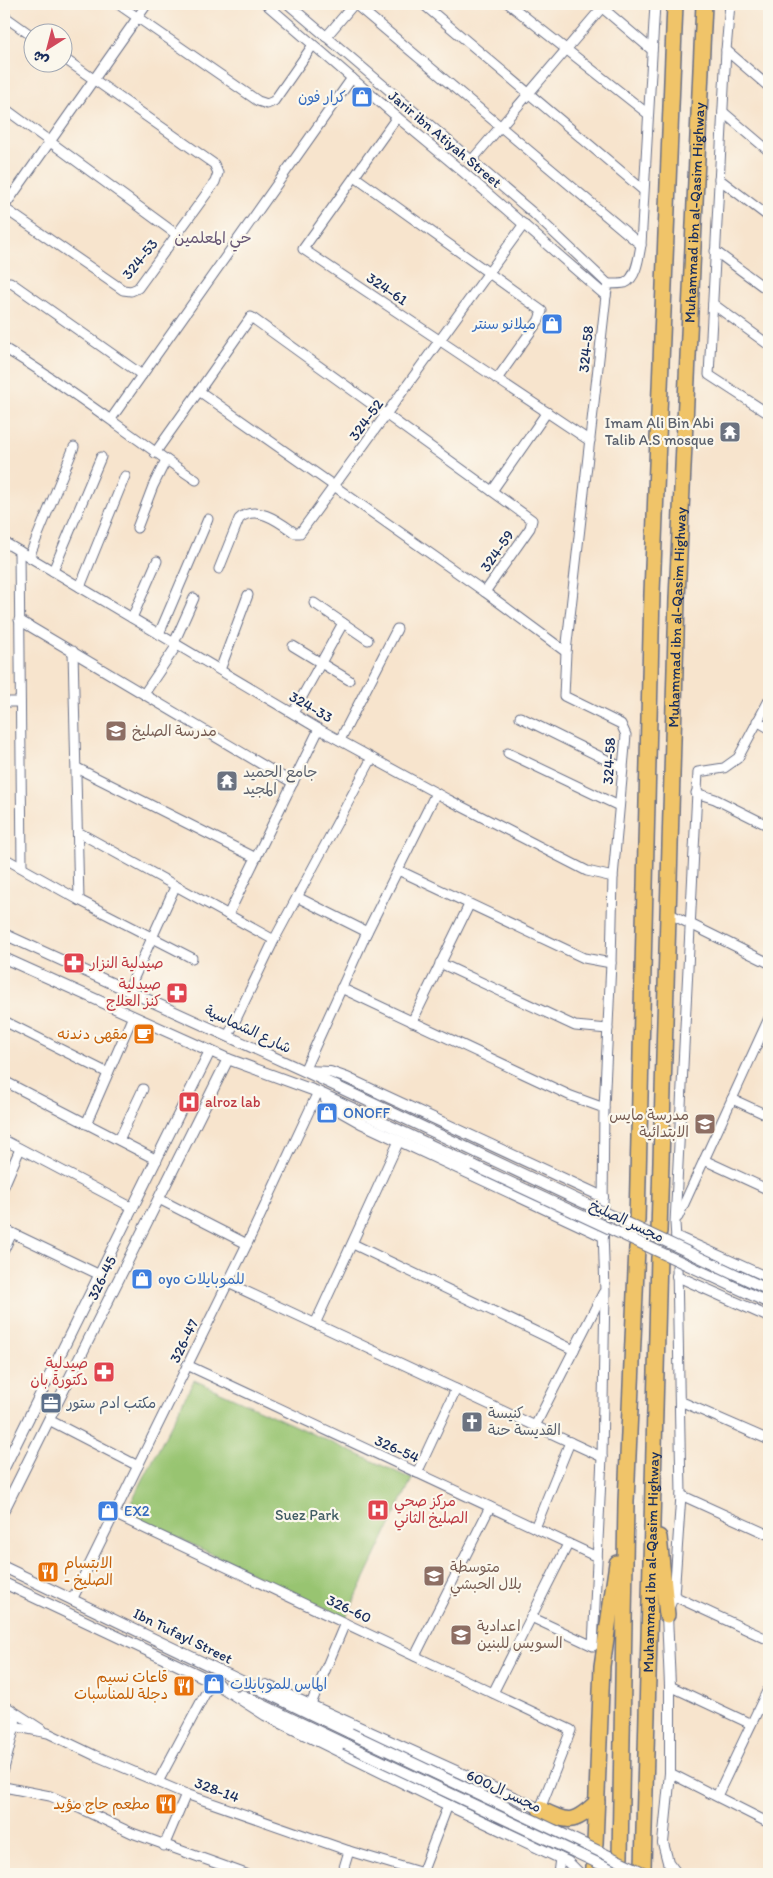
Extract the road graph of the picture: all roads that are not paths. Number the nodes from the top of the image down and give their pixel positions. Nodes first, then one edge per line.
1 (118, 4) edge
2 (147, 4) edge
3 (288, 4) edge
4 (354, 4) edge
5 (423, 4) edge
6 (509, 4) edge
7 (655, 4) edge
8 (675, 4) edge
9 (704, 4) edge
10 (730, 4) edge
11 (268, 5) edge
12 (601, 5) edge
13 (4, 16) edge
14 (138, 17) junction
15 (22, 29) edge
16 (326, 37) junction
17 (313, 46) junction
18 (566, 49) junction
19 (652, 50) junction
20 (726, 50) junction
21 (72, 64) edge
22 (352, 78) junction
23 (94, 80) junction
24 (769, 87) edge
25 (529, 94) junction
26 (4, 108) edge
27 (723, 112) junction
28 (648, 114) junction
29 (397, 117) junction
30 (501, 127) junction
31 (447, 140) junction
32 (50, 142) junction
33 (769, 151) edge
34 (440, 152) junction
35 (472, 160) junction
36 (355, 177) junction
37 (719, 179) junction
38 (643, 190) junction
39 (4, 208) edge
40 (769, 217) edge
41 (524, 224) junction
42 (176, 234) junction
43 (641, 245) junction
44 (716, 251) junction
45 (489, 273) junction
46 (10, 282) dead end
47 (608, 284) junction
48 (769, 291) edge
49 (606, 296) junction
50 (713, 304) junction
51 (440, 341) junction
52 (769, 345) edge
53 (4, 348) edge
54 (142, 375) junction
55 (497, 379) junction
56 (199, 391) junction
57 (547, 412) junction
58 (769, 414) edge
59 (386, 415) junction
60 (111, 419) junction
61 (590, 441) junction
62 (74, 447) dead end
63 (155, 453) junction
64 (101, 457) dead end
65 (166, 460) junction
66 (125, 476) dead end
67 (196, 480) dead end
68 (335, 486) junction
69 (492, 491) junction
70 (208, 519) dead end
71 (137, 528) dead end
72 (4, 542) edge
73 (19, 551) junction
74 (29, 557) junction
75 (157, 561) dead end
76 (219, 569) dead end
77 (53, 571) junction
78 (80, 587) junction
79 (485, 592) junction
80 (248, 595) dead end
81 (194, 598) dead end
82 (314, 603) dead end
83 (132, 618) junction
84 (19, 620) junction
85 (343, 623) junction
86 (397, 629) dead end
87 (159, 634) junction
88 (368, 640) dead end
89 (176, 644) junction
90 (293, 646) dead end
91 (73, 652) junction
92 (566, 652) junction
93 (321, 663) junction
94 (220, 670) junction
95 (350, 680) dead end
96 (144, 694) junction
97 (769, 700) edge
98 (4, 702) edge
99 (20, 702) junction
100 (293, 713) junction
101 (520, 718) dead end
102 (758, 721) junction
103 (769, 728) edge
104 (319, 729) junction
105 (340, 740) junction
106 (508, 753) dead end
107 (372, 758) junction
108 (77, 768) junction
109 (623, 768) junction
110 (293, 783) junction
111 (436, 793) junction
112 (696, 793) junction
113 (619, 806) junction
114 (769, 826) edge
115 (78, 832) junction
116 (4, 858) edge
117 (256, 858) junction
118 (22, 867) junction
119 (398, 870) junction
120 (613, 877) junction
121 (175, 887) junction
122 (297, 897) junction
123 (79, 900) junction
124 (469, 905) junction
125 (668, 913) junction
126 (228, 915) junction
127 (689, 923) junction
128 (367, 932) junction
129 (4, 934) edge
130 (152, 936) junction
131 (274, 940) junction
132 (4, 958) edge
133 (192, 958) dead end
134 (440, 963) junction
135 (769, 963) edge
136 (611, 964) junction
137 (341, 988) junction
138 (128, 991) junction
139 (133, 1016) junction
140 (769, 1018) edge
141 (4, 1021) edge
142 (412, 1022) junction
143 (608, 1030) junction
144 (766, 1034) edge
145 (228, 1036) junction
146 (210, 1052) junction
147 (228, 1059) junction
148 (304, 1071) junction
149 (108, 1073) junction
150 (4, 1081) edge
151 (143, 1089) dead end
152 (318, 1092) junction
153 (732, 1099) junction
154 (604, 1108) junction
155 (769, 1116) edge
156 (86, 1124) junction
157 (4, 1140) edge
158 (119, 1140) junction
159 (399, 1141) junction
160 (20, 1149) junction
161 (478, 1153) joint
162 (157, 1160) junction
163 (704, 1160) junction
164 (473, 1165) joint
165 (4, 1186) edge
166 (769, 1190) edge
167 (159, 1199) junction
168 (603, 1201) joint
169 (133, 1208) junction
170 (637, 1221) dead end
171 (675, 1223) junction
172 (8, 1231) edge
173 (659, 1232) dead end
174 (603, 1233) joint
175 (247, 1244) junction
176 (353, 1244) junction
177 (637, 1247) dead end
178 (4, 1250) edge
179 (659, 1257) dead end
180 (677, 1271) joint
181 (100, 1275) junction
182 (769, 1278) edge
183 (228, 1283) junction
184 (769, 1290) edge
185 (605, 1291) junction
186 (769, 1303) edge
187 (769, 1317) edge
188 (315, 1324) junction
189 (574, 1350) junction
190 (187, 1365) junction
191 (456, 1389) junction
192 (680, 1401) junction
193 (48, 1420) junction
194 (535, 1426) junction
195 (769, 1440) edge
196 (570, 1442) junction
197 (602, 1457) junction
198 (138, 1466) junction
199 (4, 1468) edge
200 (652, 1472) junction
201 (418, 1473) junction
202 (681, 1495) junction
203 (626, 1502) junction
204 (490, 1507) junction
205 (4, 1510) edge
206 (114, 1514) junction
207 (535, 1528) junction
208 (769, 1535) edge
209 (568, 1544) junction
210 (597, 1557) junction
211 (4, 1567) edge
212 (4, 1583) edge
213 (674, 1596) junction
214 (72, 1600) junction
215 (667, 1615) junction
216 (531, 1617) junction
217 (345, 1623) junction
218 (769, 1640) edge
219 (415, 1656) junction
220 (216, 1668) junction
221 (212, 1681) junction
222 (670, 1686) junction
223 (769, 1687) edge
224 (493, 1692) junction
225 (311, 1704) junction
226 (4, 1705) edge
227 (16, 1714) junction
228 (4, 1724) edge
229 (751, 1724) junction
230 (15, 1726) junction
231 (48, 1733) junction
232 (350, 1733) joint
233 (344, 1744) joint
234 (4, 1769) edge
235 (670, 1773) junction
236 (158, 1782) junction
237 (4, 1787) edge
238 (186, 1794) junction
239 (717, 1796) junction
240 (597, 1802) junction
241 (448, 1805) junction
242 (540, 1809) junction
243 (769, 1823) edge
244 (595, 1844) dead end
245 (164, 1846) junction
246 (349, 1852) junction
247 (620, 1857) dead end
248 (560, 1858) junction
249 (645, 1871) edge
250 (589, 1872) edge
251 (246, 1874) edge
252 (342, 1874) edge
253 (424, 1874) edge
254 (558, 1874) edge
255 (621, 1874) edge
256 (677, 1874) edge

1 - 14 street
2 - 14 street
3 - 16 street, Jarir ibn Atiyah Street
4 - 16 street
4 - 30 street
5 - 25 street
6 - 18 street
7 - 19 street
8 - 170 highway, Muhammad ibn al-Qasim Highway
9 - 125 highway, Muhammad ibn al-Qasim Highway
10 - 20 street
11 - 17 street, Jarir ibn Atiyah Street
12 - 18 street
12 - 19 street
13 - 15 street
14 - 17 street
14 - 23 street
16 - 31 street, Jarir ibn Atiyah Street
17 - 22 street, Jarir ibn Atiyah Street
18 - 25 street
18 - 28 street
19 - 28 street
20 - 24 street
20 - 27 street
21 - 23 street
22 - 29 street, Jarir ibn Atiyah Street
22 - 54 street
23 - 32 street
23 - 42 street, 324-53
25 - 30 street
25 - 38 street
26 - 32 street
27 - 33 street
27 - 37 street
28 - 38 street
29 - 34 street, Jarir ibn Atiyah Street
29 - 36 street, 324-61
30 - 35 street
30 - 43 street
31 - 34 street
31 - 35 street, Jarir ibn Atiyah Street
32 - 39 street
32 - 42 street
34 - 41 street, Jarir ibn Atiyah Street
35 - 47 street, Jarir ibn Atiyah Street
36 - 45 street
36 - 51 street, 324-61
37 - 40 street
37 - 44 street
38 - 43 street
39 - 42 street, 324-53
41 - 45 street, 324-52
41 - 49 street, Jarir ibn Atiyah Street
43 - 47 street
44 - 48 street
44 - 50 street
45 - 51 street, 324-52
45 - 55 street
46 - 54 street
47 - 49 street, 324-58
49 - 61 street, 324-58
50 - 52 street
50 - 58 street
51 - 55 street, 324-61
51 - 59 street, 324-52
53 - 60 street
54 - 60 street
55 - 57 street, 324-61
56 - 59 street, 324-59
56 - 63 street
56 - 68 street, 324-59
57 - 61 street, 324-61
57 - 69 street
59 - 68 street, 324-52
59 - 69 street, 324-59
60 - 63 street
61 - 92 street, 324-58
62 - 74 street
63 - 65 street
64 - 77 street
65 - 67 street
65 - 71 street
66 - 78 street
68 - 76 street, 324-52
68 - 79 street, 324-59
69 - 79 street, 324-59
70 - 87 street
72 - 73 street, 324-33
73 - 74 street, 324-33
73 - 84 street
74 - 77 street, 324-33
75 - 83 street
77 - 78 street, 324-33
78 - 83 street, 324-33
79 - 92 street
80 - 94 street
81 - 89 street
82 - 85 street
83 - 87 street, 324-33
84 - 91 street
84 - 99 street
85 - 88 street
85 - 93 street
86 - 105 street
87 - 89 street, 324-33
89 - 94 street, 324-33
89 - 96 street
90 - 93 street
91 - 96 street
91 - 108 street
92 - 109 street, 324-58
93 - 95 street
93 - 100 street
94 - 100 street, 324-33
96 - 110 street
97 - 102 street
98 - 99 street
99 - 118 street
100 - 104 street, 324-33
101 - 109 street
102 - 103 street
102 - 112 street
104 - 105 street, 324-33
104 - 110 street
105 - 107 street, 324-33
106 - 113 street
107 - 111 street, 324-33
107 - 122 street
108 - 115 street
108 - 117 street
109 - 113 street, 324-58
110 - 117 street
111 - 119 street
111 - 120 street, 324-33
112 - 114 street
112 - 127 street
113 - 120 street, 324-58
115 - 121 street
115 - 123 street
116 - 118 street
117 - 126 street
118 - 123 street
119 - 124 street
119 - 128 street
120 - 136 street, 324-58
121 - 126 street
121 - 130 street
122 - 128 street
122 - 131 street
123 - 130 street
124 - 134 street
124 - 136 street
125 - 127 street
125 - 173 highway, Muhammad ibn al-Qasim Highway
126 - 131 street
127 - 135 street
127 - 171 street
128 - 137 street
129 - 138 street, شارع الشماسية
130 - 133 street
130 - 138 street
131 - 145 street
132 - 139 street, شارع الشماسية
134 - 142 street
134 - 143 street
136 - 143 street, 324-58
137 - 142 street
137 - 148 street
138 - 145 street, شارع الشماسية
139 - 146 street, شارع الشماسية
139 - 149 street
140 - 144 street
141 - 149 street
142 - 154 street
143 - 154 street, 324-58
144 - 153 street
145 - 148 street, شارع الشماسية
146 - 147 street, شارع الشماسية
146 - 162 street, 326-45
147 - 152 street, شارع الشماسية
147 - 167 street, 326-45
148 - 161 street, شارع الشماسية
148 - 168 street
149 - 156 street
150 - 156 street
151 - 158 street
152 - 159 street
152 - 164 street, شارع الشماسية
152 - 175 street, 326-47
153 - 155 street
153 - 163 street
154 - 168 street, 324-58
156 - 158 street
157 - 160 street
158 - 162 street
159 - 174 street
159 - 176 street
160 - 165 street
160 - 169 street
161 - 184 street, مجسر الصليخ, bridge
162 - 169 street, 326-45
163 - 166 street
163 - 171 street
164 - 186 street, مجسر الصليخ, bridge
167 - 175 street
167 - 193 street, 326-45
169 - 181 street, 326-45
171 - 182 street
172 - 178 street
172 - 181 street
174 - 185 street
175 - 183 street, 326-47
176 - 188 street
176 - 189 street
177 - 203 highway, Muhammad ibn al-Qasim Highway
179 - 200 highway, Muhammad ibn al-Qasim Highway
180 - 187 street
180 - 192 street
181 - 199 street, 326-45
183 - 188 street
183 - 190 street, 326-47
185 - 189 street
185 - 197 street
188 - 191 street
189 - 194 street
190 - 198 street, 326-47
190 - 201 street, 326-54
191 - 194 street
191 - 201 street
192 - 195 street
192 - 202 street
193 - 198 street
193 - 205 street, 326-45
194 - 196 street
196 - 197 street
196 - 207 street
197 - 210 street
198 - 206 street, 326-47
200 - 215 highway
200 - 249 highway, Muhammad ibn al-Qasim Highway
201 - 204 street, 326-54
202 - 208 street
202 - 213 street
203 - 240 highway
203 - 247 highway, Muhammad ibn al-Qasim Highway
204 - 207 street, 326-54
204 - 219 street
206 - 214 street, 326-47
206 - 217 street, 326-60
207 - 209 street, 326-54
209 - 210 street, 326-54
209 - 216 street
210 - 216 street
211 - 214 street, Ibn Tufayl Street
212 - 221 street, Ibn Tufayl Street
213 - 215 street
213 - 218 street
214 - 220 street, Ibn Tufayl Street
215 - 222 street
216 - 224 street
217 - 219 street, 326-60
217 - 225 street
219 - 224 street, 326-60
220 - 225 street
220 - 232 street, Ibn Tufayl Street
221 - 233 street, Ibn Tufayl Street
221 - 236 street
221 - 241 street
222 - 229 street
222 - 235 street
223 - 229 street
224 - 242 street, 326-60
225 - 242 street
226 - 227 street
227 - 230 street
227 - 231 street
228 - 230 street, 328-14
229 - 239 street
230 - 231 street, 328-14
230 - 234 street
231 - 236 street, 328-14
232 - 249 street, مجسر ال600, bridge
233 - 255 street, مجسر ال600, bridge
235 - 239 street
235 - 256 street
236 - 238 street, 328-14
237 - 245 street
238 - 245 street
238 - 246 street, 328-14
239 - 243 street
240 - 242 highway
240 - 244 highway
241 - 248 street
241 - 253 street
245 - 251 street
246 - 252 street
246 - 253 street, 328-14
248 - 250 street
248 - 254 street

